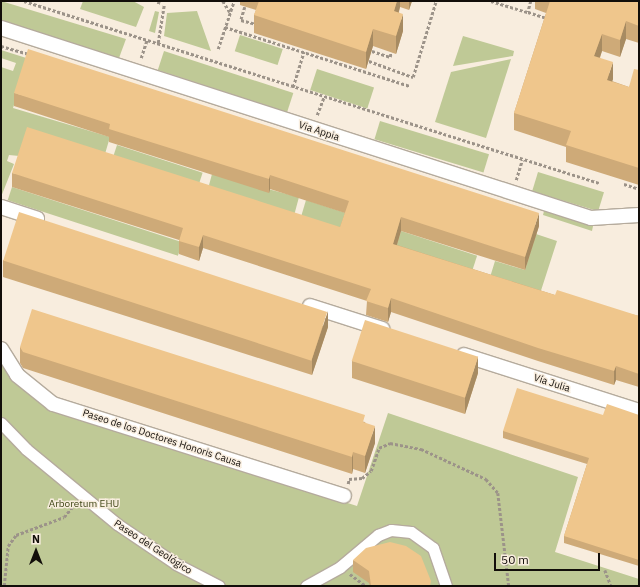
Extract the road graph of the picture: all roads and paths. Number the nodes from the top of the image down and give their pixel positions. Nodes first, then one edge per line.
1 (24, 1) edge
2 (223, 1) edge
3 (234, 1) edge
4 (436, 1) edge
5 (491, 1) edge
6 (531, 1) edge
7 (164, 6) dead end
8 (245, 7) dead end
9 (230, 12) junction
10 (528, 12) junction
11 (549, 19) edge
12 (257, 24) edge
13 (225, 27) junction
14 (1, 28) edge
15 (158, 44) junction
16 (218, 49) dead end
17 (372, 51) edge
18 (304, 52) junction
19 (391, 52) edge
20 (369, 61) edge
21 (410, 86) dead end
22 (293, 87) junction
23 (599, 183) dead end
24 (624, 184) dead end
25 (639, 189) edge
26 (1, 207) edge
27 (639, 215) edge
28 (52, 224) edge
29 (298, 302) edge
30 (396, 334) edge
31 (1, 349) edge
32 (457, 353) edge
33 (639, 411) edge
34 (1, 423) edge
35 (81, 495) junction
36 (344, 496) joint
37 (340, 567) junction
38 (605, 570) dead end
39 (4, 586) edge
40 (219, 586) edge
41 (306, 586) edge
42 (366, 586) edge
43 (446, 586) edge
44 (509, 586) edge
45 (611, 586) edge

1 - 15 path
2 - 9 path
3 - 9 path
4 - 20 path
5 - 10 path
6 - 10 path
7 - 15 path
8 - 12 path
9 - 13 path
10 - 11 path
13 - 16 path
13 - 18 path
14 - 27 street, Via Appia
15 - 22 path
17 - 19 path
18 - 21 path
18 - 22 path
22 - 23 path
24 - 25 path
26 - 28 street
29 - 30 street
31 - 36 street, Paseo de los Doctores Honoris Causa
32 - 33 street, Vía Julia
34 - 35 street, Paseo del Geológico
35 - 39 path
35 - 40 street, Paseo del Geológico
36 - 44 path
37 - 41 street
37 - 42 path
37 - 43 street
38 - 45 path

